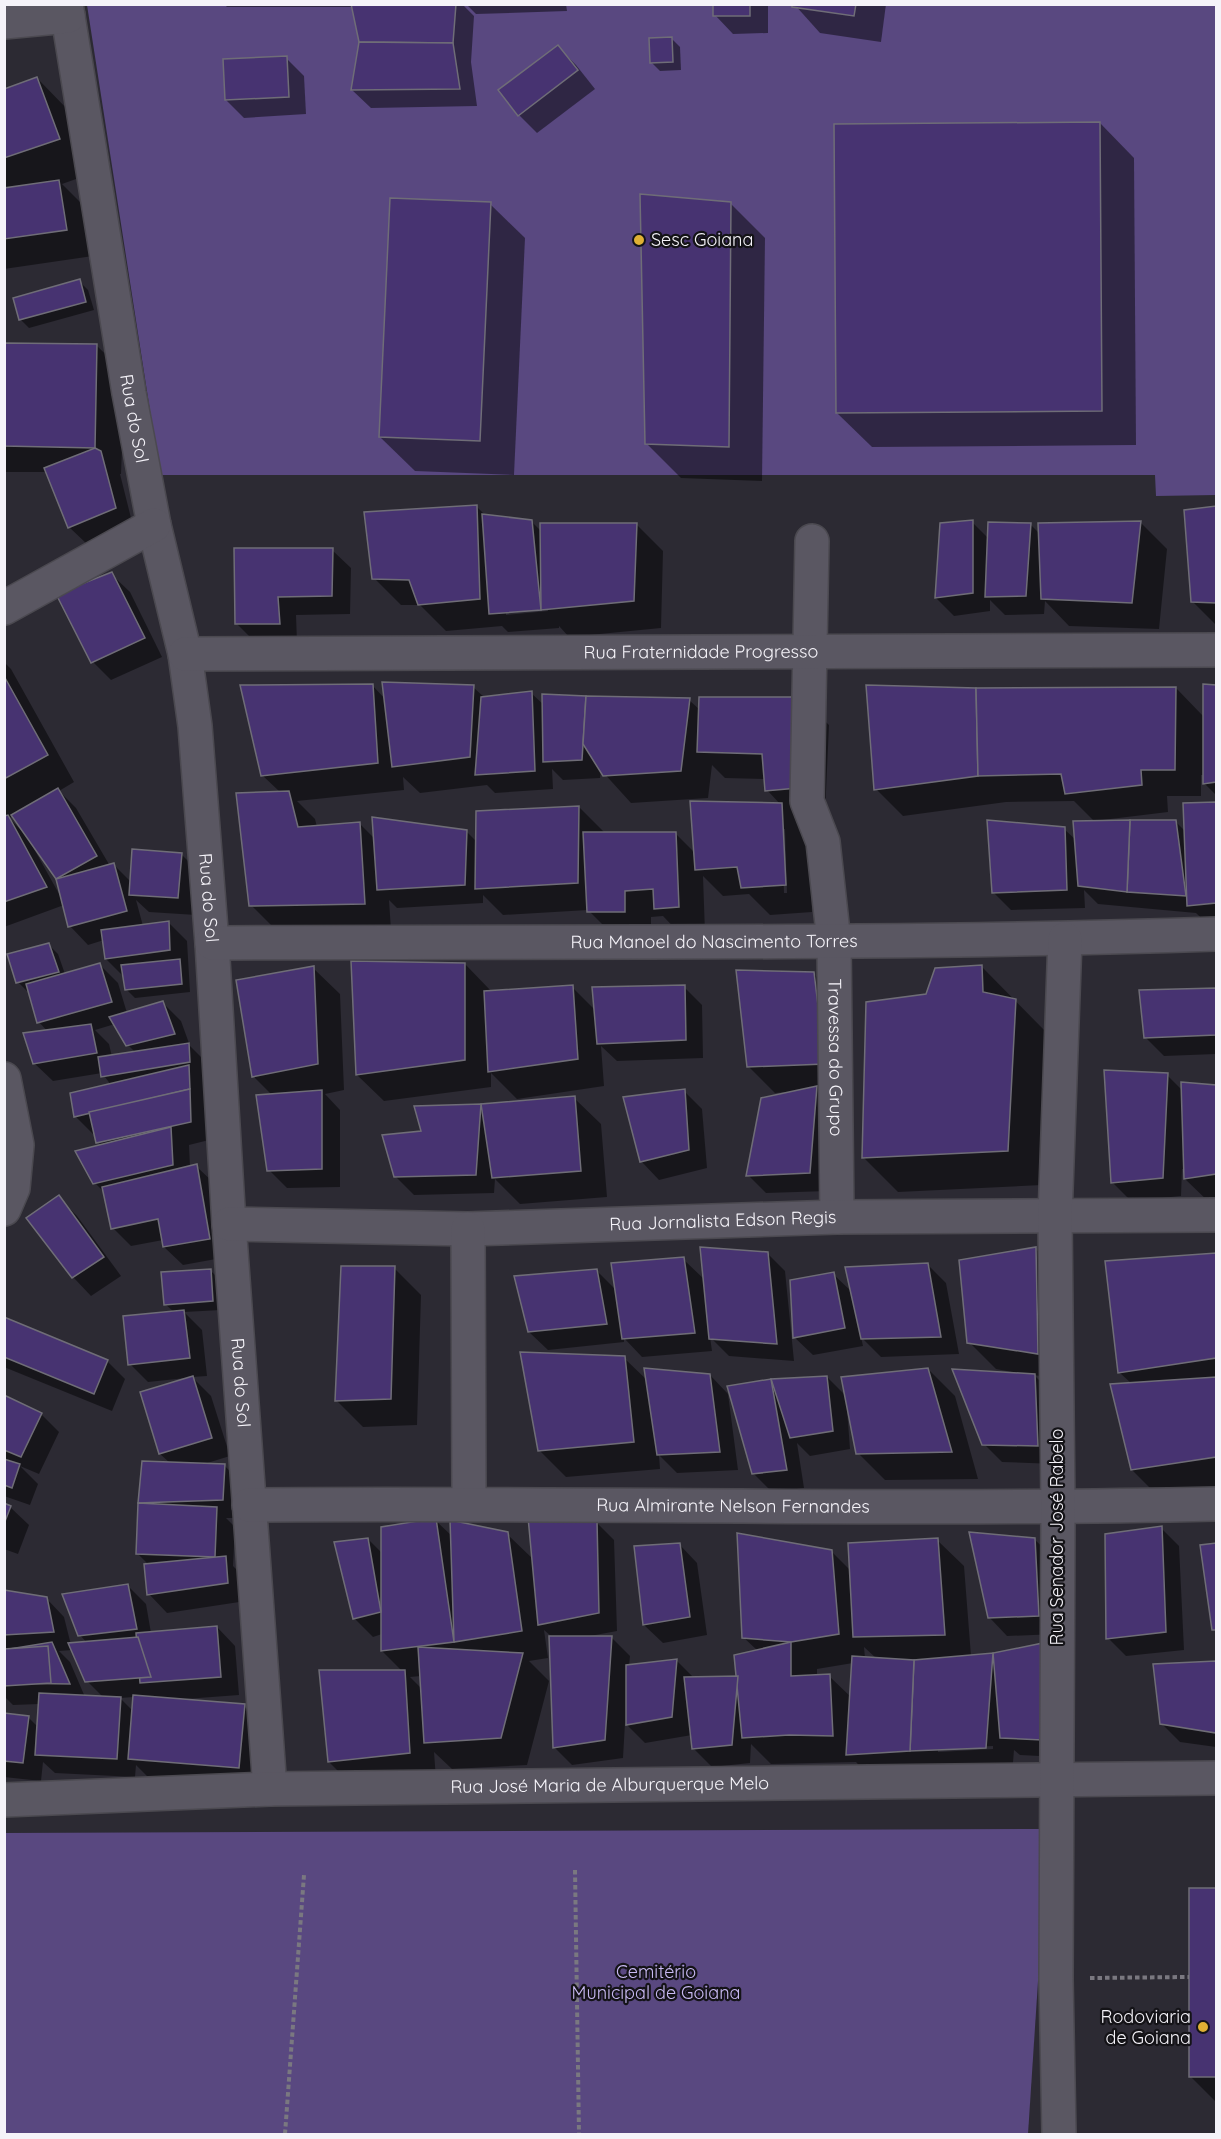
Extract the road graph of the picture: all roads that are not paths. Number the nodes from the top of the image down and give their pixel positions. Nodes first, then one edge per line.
1 (67, 10) edge
2 (4, 22) edge
3 (154, 525) junction
4 (812, 541) dead end
5 (4, 608) edge
6 (810, 650) junction
7 (1216, 650) edge
8 (185, 654) junction
9 (1216, 934) edge
10 (1065, 939) junction
11 (834, 942) junction
12 (212, 943) junction
13 (4, 1079) edge
14 (4, 1209) edge
15 (1216, 1215) edge
16 (837, 1217) junction
17 (1055, 1217) junction
18 (229, 1224) junction
19 (468, 1229) junction
20 (469, 1503) junction
21 (1216, 1504) edge
22 (249, 1505) junction
23 (1058, 1507) junction
24 (1216, 1778) edge
25 (1057, 1780) junction
26 (270, 1789) junction
27 (4, 1800) edge
28 (1059, 2134) edge

1 - 2 street
1 - 3 street, Rua do Sol
3 - 5 street
3 - 8 street, Rua do Sol
4 - 6 street, Travessa do Grupo
6 - 7 street, Rua Fraternidade Progresso
6 - 8 street, Rua Fraternidade Progresso
6 - 11 street, Travessa do Grupo
8 - 12 street, Rua do Sol
9 - 10 street, Rua Manoel do Nascimento Torres
10 - 11 street, Rua Manoel do Nascimento Torres
10 - 17 street, Rua Senador José Rabelo
11 - 12 street, Rua Manoel do Nascimento Torres
11 - 16 street, Travessa do Grupo
12 - 18 street, Rua do Sol
13 - 14 street
15 - 17 street, Rua Jornalista Edson Regis
16 - 17 street, Rua Jornalista Edson Regis
16 - 19 street, Rua Jornalista Edson Regis
17 - 23 street, Rua Senador José Rabelo
18 - 19 street, Rua Jornalista Edson Regis
18 - 22 street, Rua do Sol
19 - 20 street
20 - 22 street, Rua Almirante Nelson Fernandes
20 - 23 street, Rua Almirante Nelson Fernandes
21 - 23 street, Rua Almirante Nelson Fernandes
22 - 26 street, Rua do Sol
23 - 25 street, Rua Senador José Rabelo
24 - 25 street, Rua José Maria de Alburquerque Melo
25 - 26 street, Rua José Maria de Alburquerque Melo
25 - 28 street, Rua Senador José Rabelo
26 - 27 street, Rua José Maria de Alburquerque Melo

